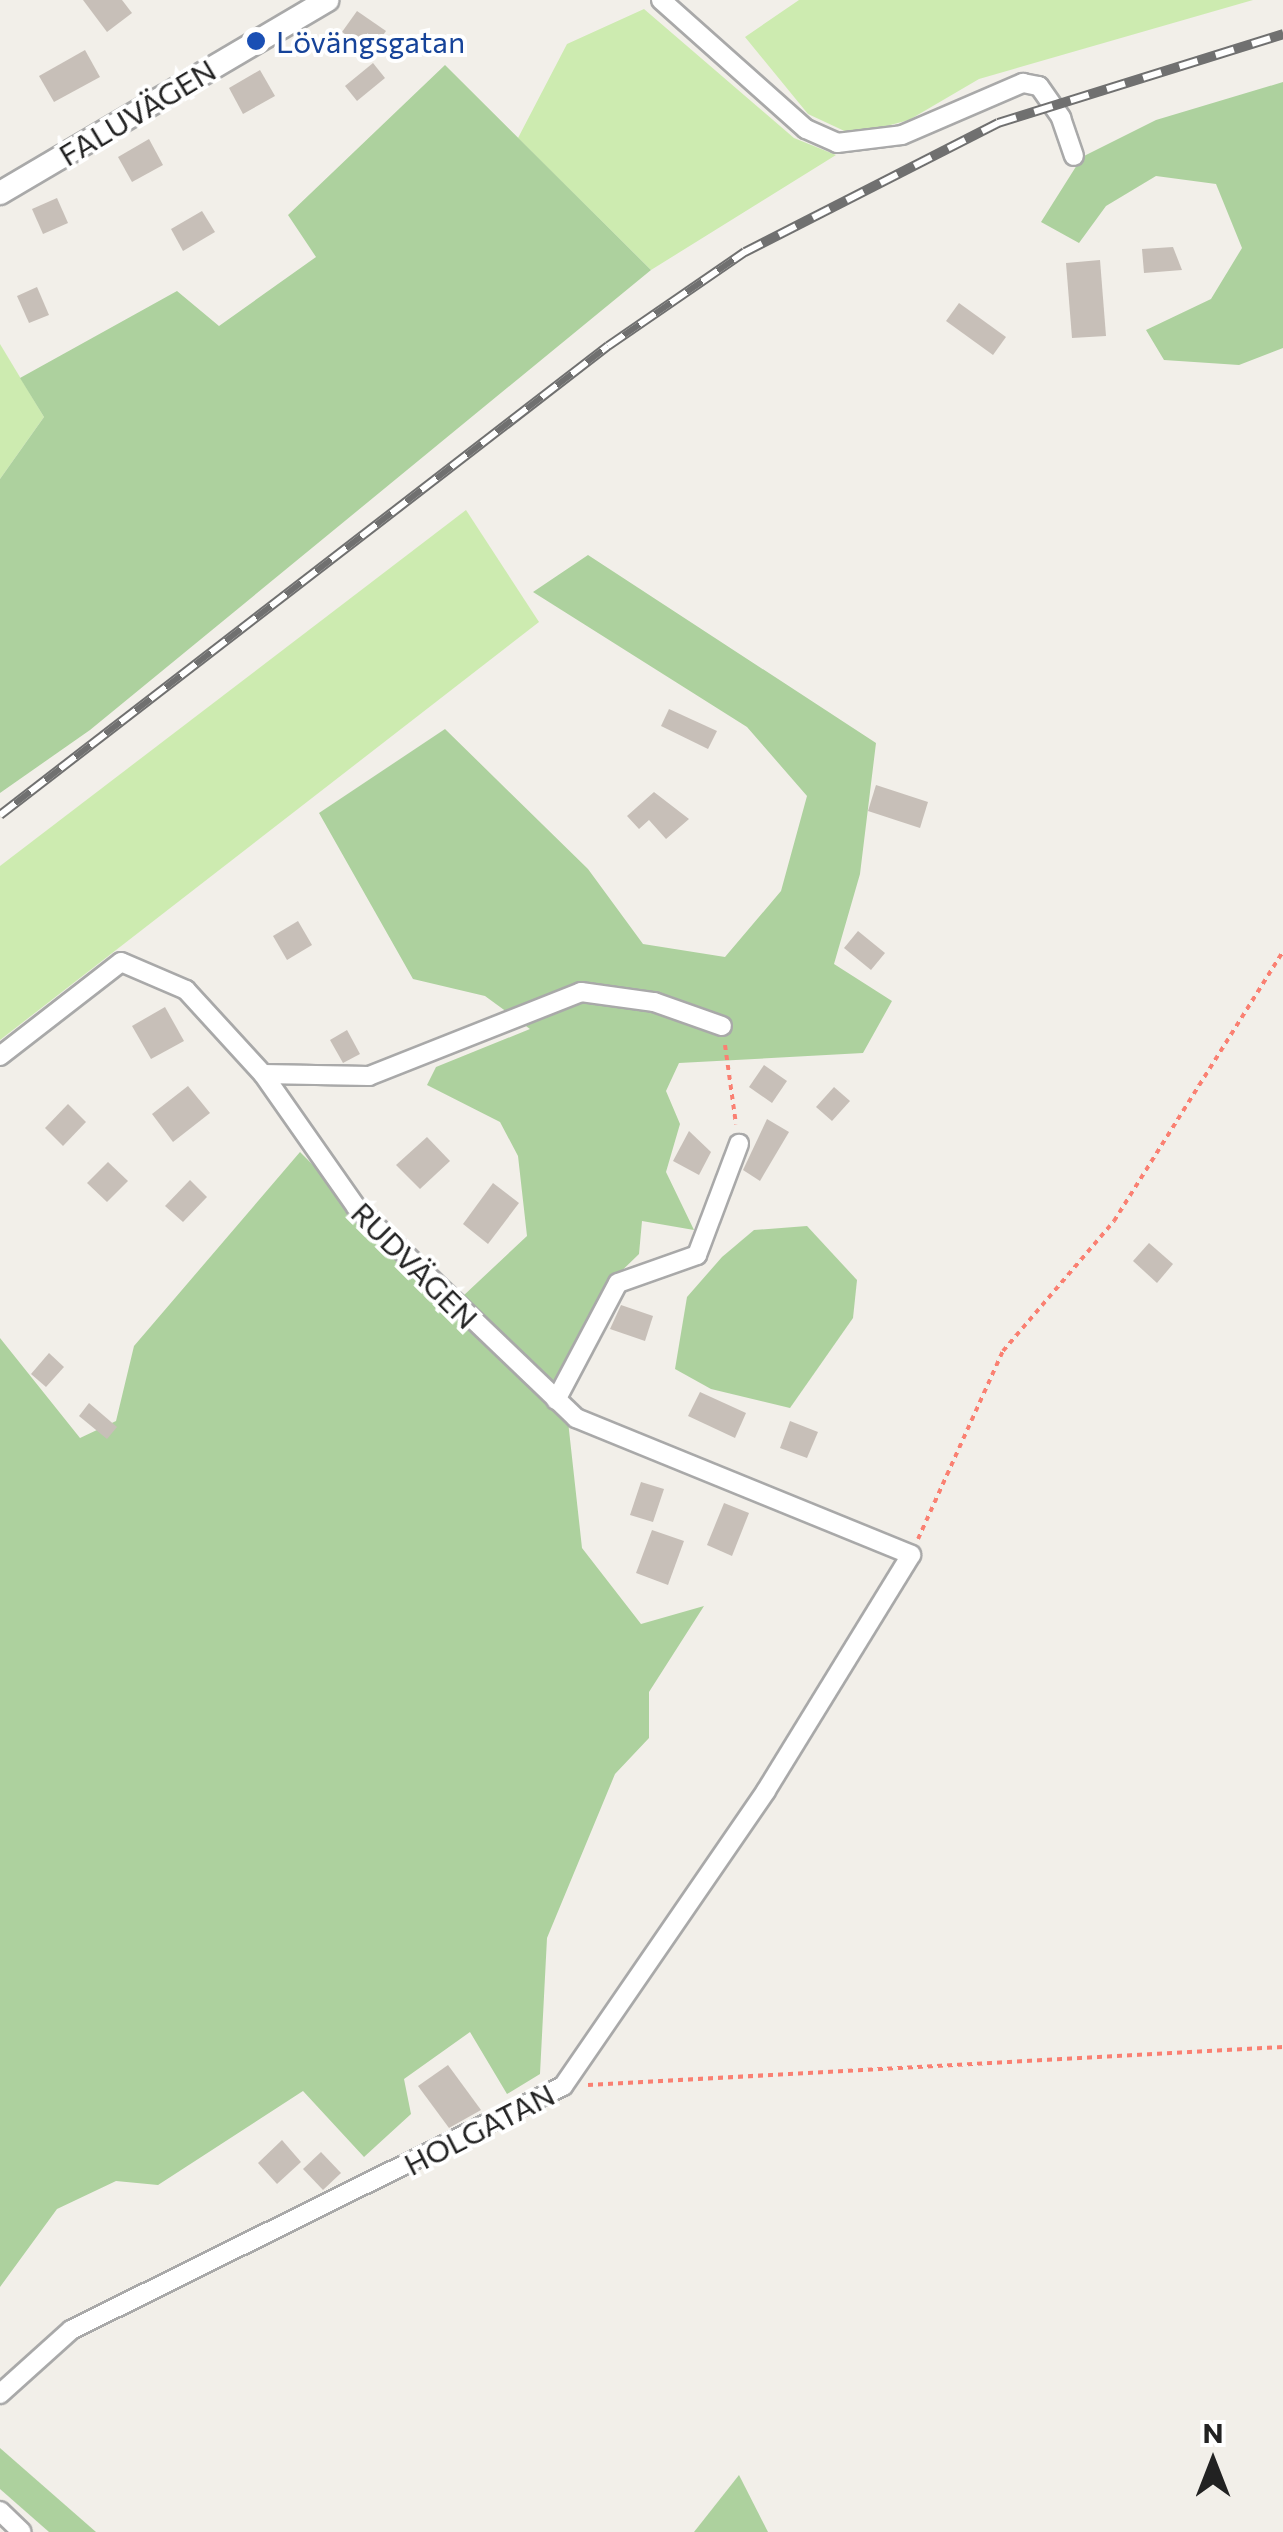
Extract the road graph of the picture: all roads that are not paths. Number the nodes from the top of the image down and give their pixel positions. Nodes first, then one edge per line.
1 (327, 0) edge
2 (661, 0) edge
3 (1074, 156) dead end
4 (0, 194) edge
5 (722, 1026) road end
6 (0, 1056) edge
7 (262, 1074) junction
8 (739, 1144) road end
9 (556, 1400) junction
10 (910, 1554) joint
11 (0, 2394) edge
12 (0, 2511) edge
13 (22, 2532) edge

1 - 4 street, FALUVÄGEN
2 - 3 street
5 - 7 street
6 - 7 street, RUDVÄGEN
7 - 9 street, RUDVÄGEN
8 - 9 street
9 - 10 street, RUDVÄGEN
10 - 11 street, HOLGATAN
12 - 13 street

